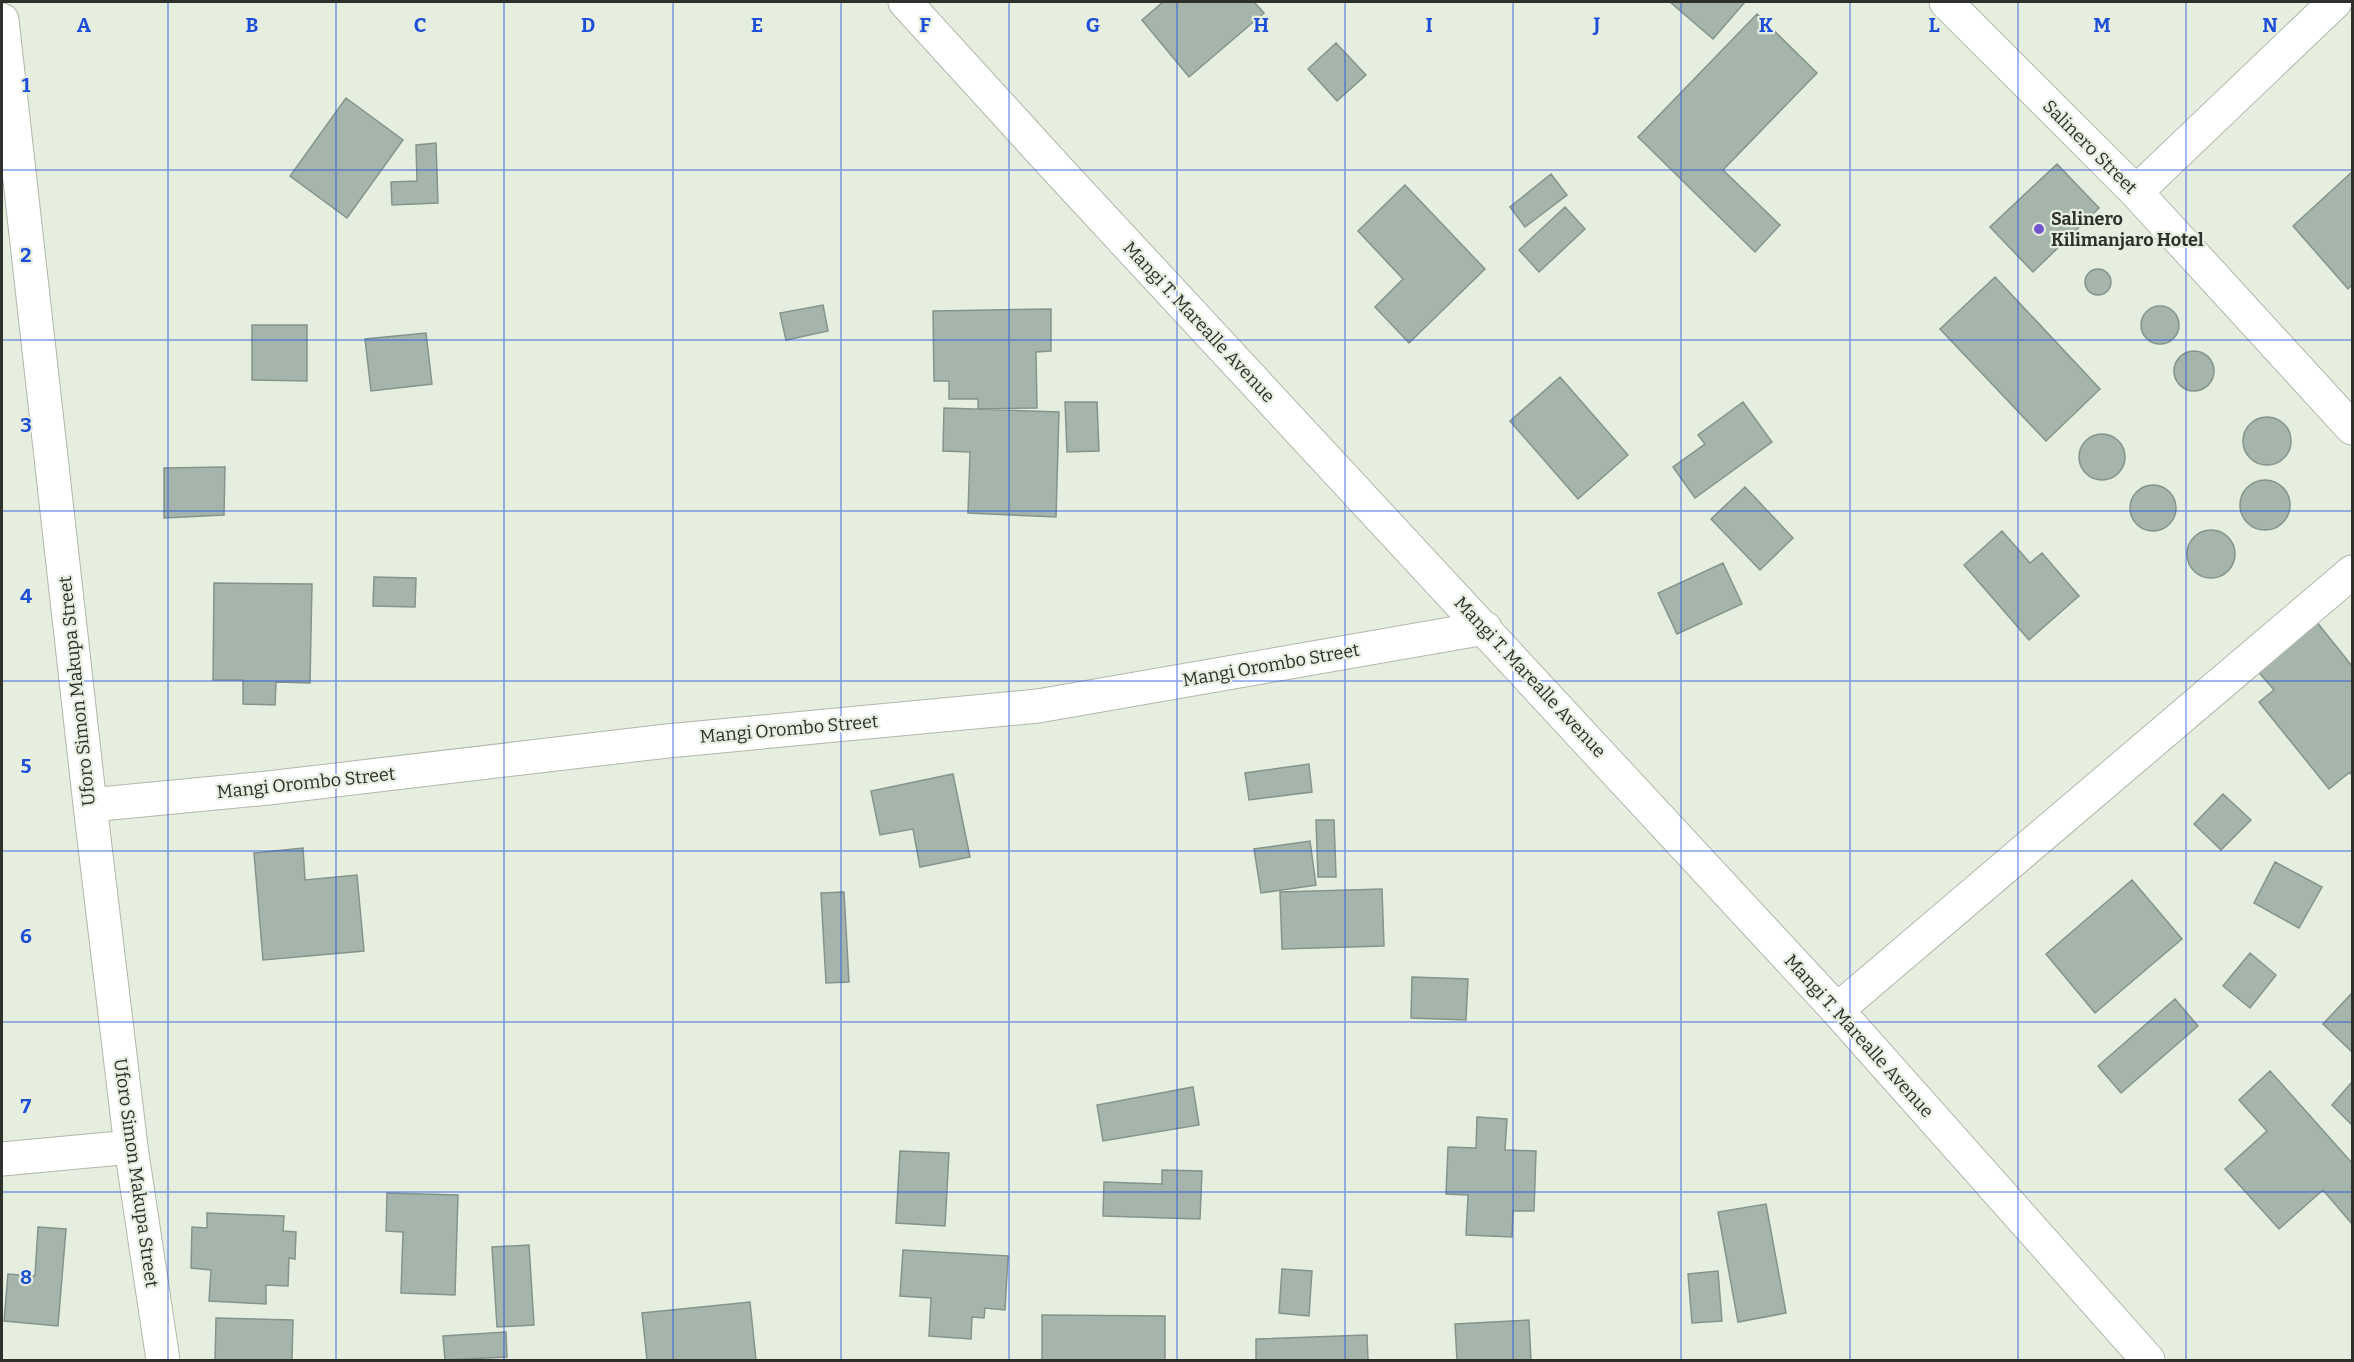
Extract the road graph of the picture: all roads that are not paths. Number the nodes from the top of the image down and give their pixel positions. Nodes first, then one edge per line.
1 (905, 2) edge
2 (1946, 2) edge
3 (2335, 2) edge
4 (2, 20) edge
5 (2136, 192) junction
6 (14, 242) edge
7 (2352, 428) edge
8 (2352, 572) edge
9 (1485, 628) junction
10 (90, 805) junction
11 (1837, 1010) junction
12 (131, 1147) junction
13 (2, 1159) edge
14 (163, 1360) edge
15 (2148, 1360) edge

1 - 9 street, Mangi T. Marealle Avenue
2 - 5 street, Salinero Street
3 - 5 street
4 - 6 street, Uforo Simon Makupa Street
5 - 7 street, Salinero Street
6 - 10 street, Uforo Simon Makupa Street
8 - 11 street
9 - 10 street, Mangi Orombo Street
9 - 11 street, Mangi T. Marealle Avenue
10 - 12 street, Uforo Simon Makupa Street
11 - 15 street, Mangi T. Marealle Avenue
12 - 13 street
12 - 14 street, Uforo Simon Makupa Street

